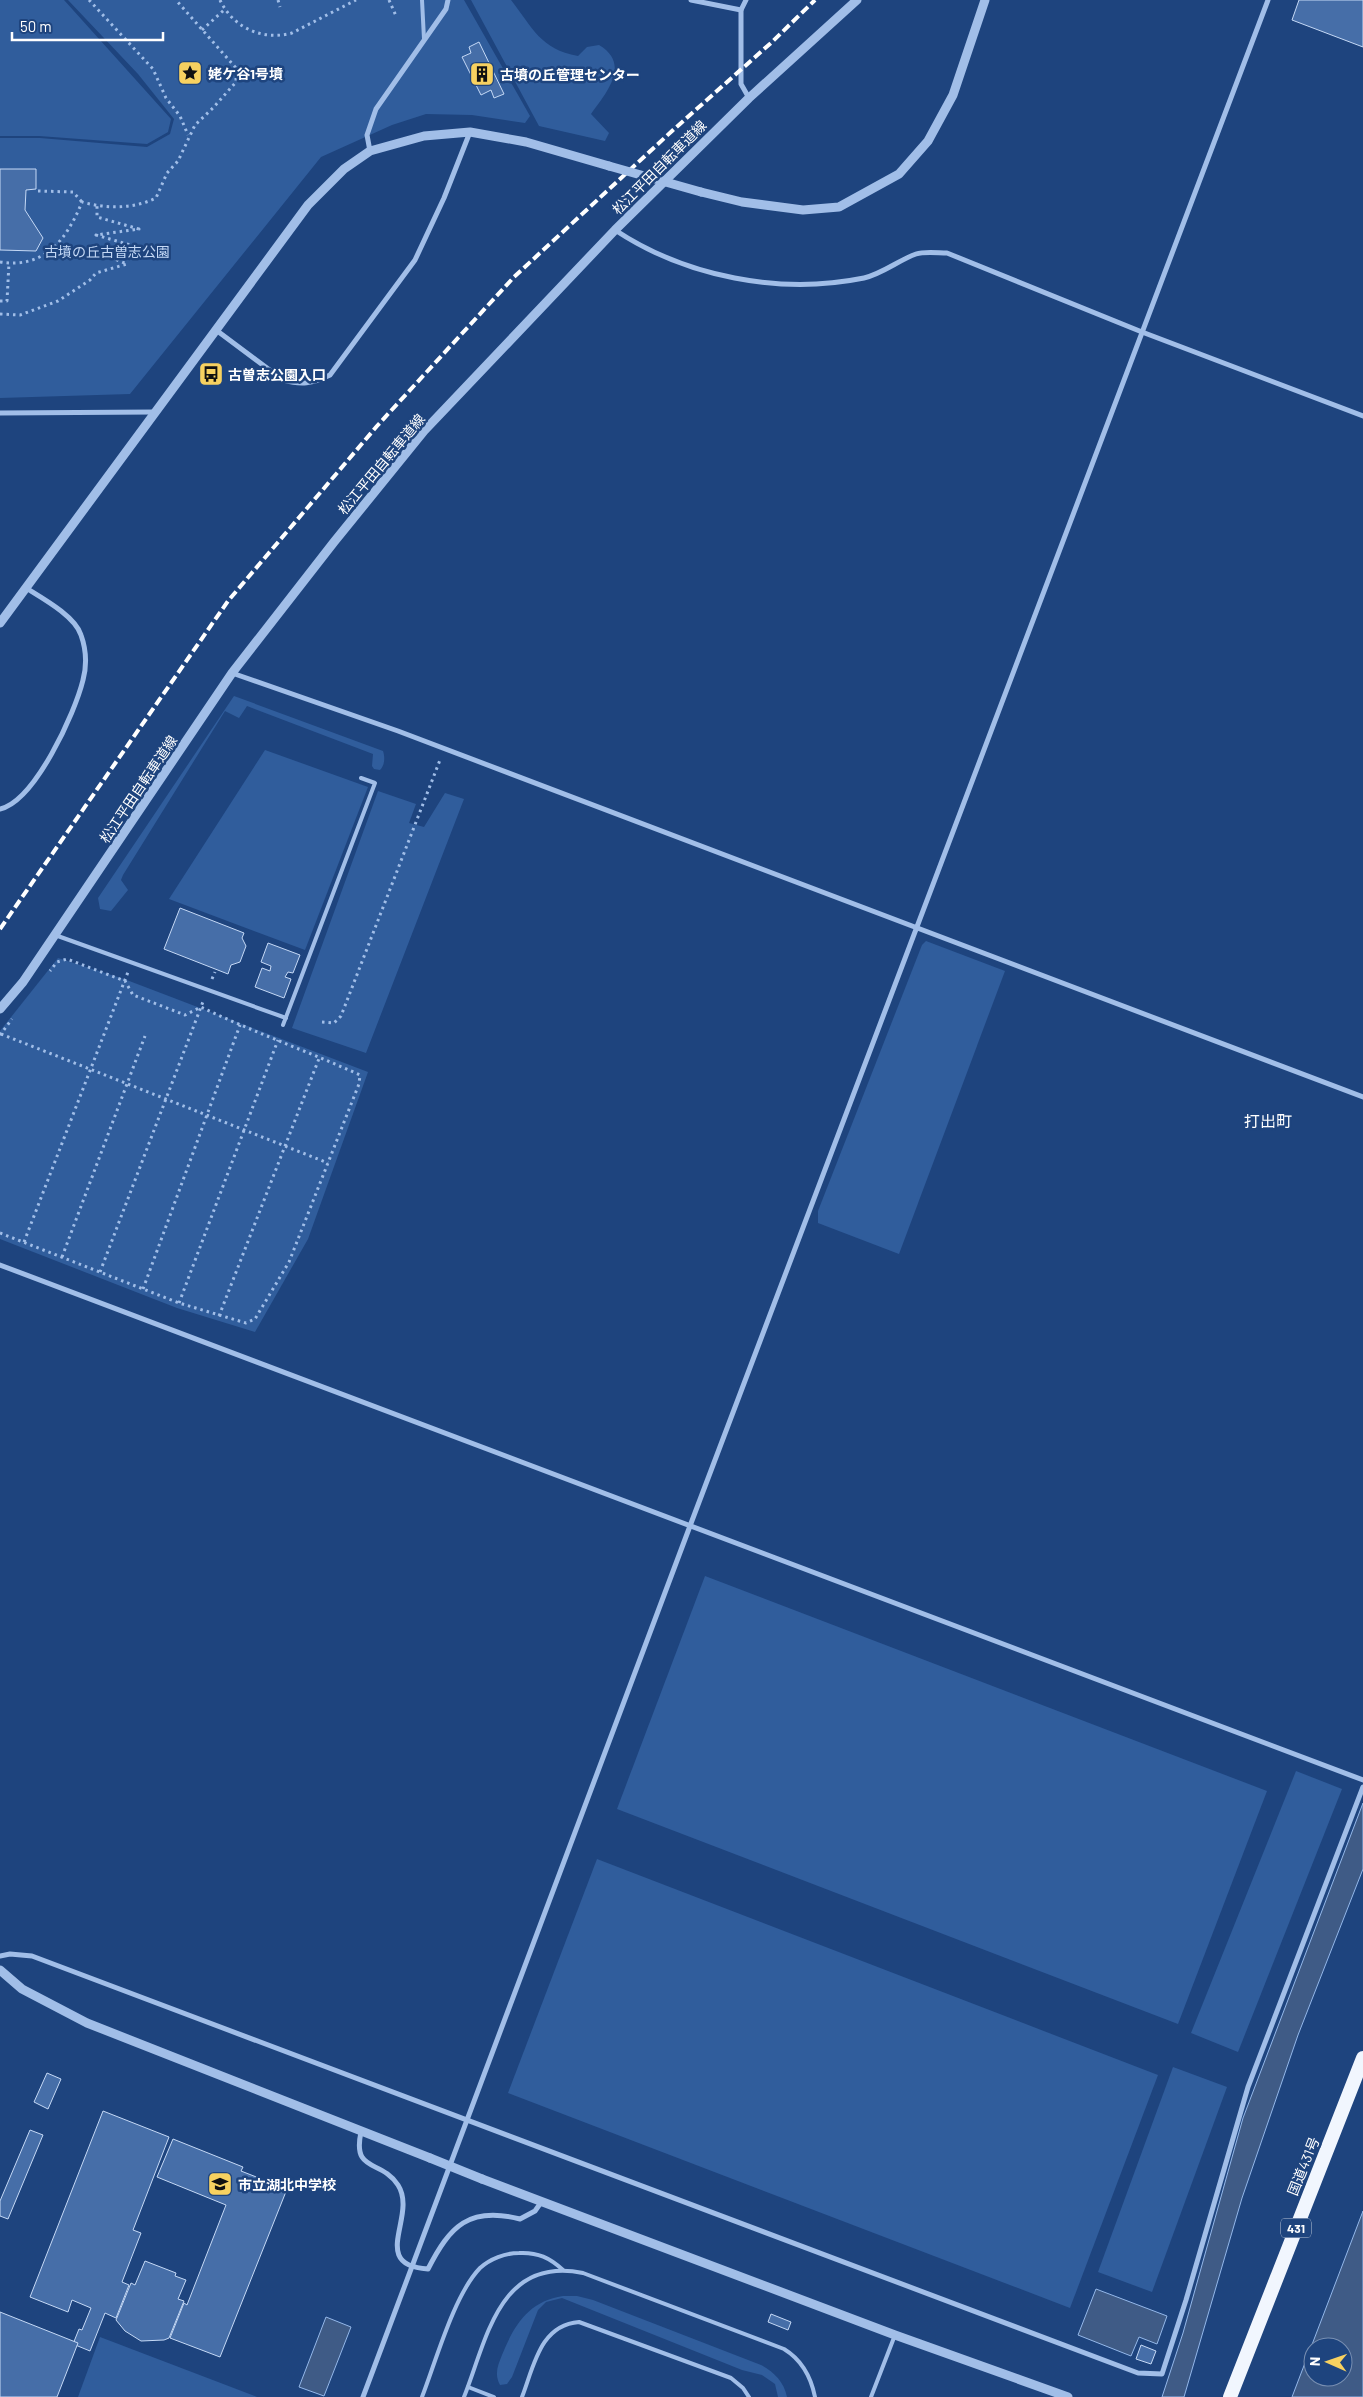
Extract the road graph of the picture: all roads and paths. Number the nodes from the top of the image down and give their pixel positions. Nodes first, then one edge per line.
1 (89, 0) edge
2 (176, 0) edge
3 (220, 0) edge
4 (278, 0) edge
5 (356, 0) edge
6 (389, 0) edge
7 (422, 0) edge
8 (448, 0) edge
9 (690, 0) edge
10 (746, 0) edge
11 (858, 0) edge
12 (985, 0) edge
13 (1268, 0) edge
14 (280, 7) dead end
15 (224, 10) junction
16 (741, 10) junction
17 (396, 16) dead end
18 (202, 30) junction
19 (424, 38) junction
20 (749, 98) junction
21 (470, 132) junction
22 (189, 136) junction
23 (370, 152) junction
24 (38, 191) dead end
25 (82, 202) junction
26 (97, 206) junction
27 (615, 230) junction
28 (0, 262) edge
29 (9, 263) junction
30 (0, 301) edge
31 (0, 314) edge
32 (216, 330) junction
33 (1142, 332) junction
34 (155, 412) junction
35 (0, 413) edge
36 (1363, 416) edge
37 (26, 588) junction
38 (0, 623) edge
39 (232, 674) junction
40 (444, 749) junction
41 (361, 778) dead end
42 (0, 809) edge
43 (917, 929) junction
44 (55, 936) junction
45 (132, 963) junction
46 (215, 972) dead end
47 (46, 977) dead end
48 (125, 981) junction
49 (208, 990) junction
50 (201, 1007) junction
51 (0, 1009) edge
52 (18, 1012) dead end
53 (286, 1018) junction
54 (322, 1022) dead end
55 (240, 1025) junction
56 (284, 1025) dead end
57 (0, 1034) edge
58 (145, 1036) dead end
59 (276, 1046) dead end
60 (320, 1056) junction
61 (91, 1069) junction
62 (128, 1084) junction
63 (1363, 1097) edge
64 (166, 1098) junction
65 (207, 1115) junction
66 (245, 1130) junction
67 (285, 1145) junction
68 (328, 1163) junction
69 (0, 1233) edge
70 (24, 1242) junction
71 (62, 1257) junction
72 (0, 1265) edge
73 (100, 1272) junction
74 (143, 1289) junction
75 (179, 1303) junction
76 (219, 1316) junction
77 (690, 1526) junction
78 (1363, 1780) edge
79 (1363, 1787) edge
80 (0, 1956) edge
81 (0, 1970) edge
82 (1363, 2058) edge
83 (467, 2120) junction
84 (361, 2132) junction
85 (542, 2202) junction
86 (412, 2268) junction
87 (563, 2270) junction
88 (894, 2335) junction
89 (468, 2386) junction
90 (363, 2397) edge
91 (422, 2397) edge
92 (464, 2397) edge
93 (494, 2397) edge
94 (522, 2397) edge
95 (749, 2397) edge
96 (815, 2397) edge
97 (871, 2397) edge
98 (1068, 2397) edge
99 (1230, 2397) edge

1 - 22 path
2 - 18 path
3 - 15 path
4 - 14 path
5 - 15 path
6 - 17 path
7 - 19 lane
8 - 19 street
9 - 16 street
10 - 16 street
11 - 20 street, 松江平田自転車道線
12 - 21 street, bridge
13 - 33 street
15 - 18 path
16 - 20 street
18 - 22 path
19 - 23 street
20 - 27 street, 松江平田自転車道線
21 - 23 street
21 - 32 street
22 - 26 path
23 - 32 street
24 - 25 path
25 - 26 path
25 - 29 path
26 - 31 path
27 - 33 street
27 - 39 street, 松江平田自転車道線
28 - 29 path
29 - 30 path
32 - 34 street
33 - 36 street
33 - 43 street
34 - 35 street
34 - 37 street
37 - 38 street
37 - 42 street
39 - 40 street
39 - 44 street, 松江平田自転車道線
40 - 43 street
40 - 54 path
41 - 53 lane
43 - 63 street
43 - 77 street
44 - 45 lane
44 - 51 street, 松江平田自転車道線
45 - 48 path
45 - 49 lane
46 - 49 path
47 - 48 path
48 - 50 path
48 - 61 path
49 - 50 path
49 - 53 lane
50 - 55 path
50 - 64 path
52 - 57 path
53 - 56 lane
55 - 60 path
55 - 65 path
57 - 61 path
58 - 62 path
59 - 66 path
60 - 67 path
60 - 68 path
61 - 62 path
61 - 70 path
62 - 64 path
62 - 71 path
64 - 65 path
64 - 73 path
65 - 66 path
65 - 74 path
66 - 67 path
66 - 75 path
67 - 68 path
67 - 76 path
68 - 76 path
69 - 70 path
70 - 71 path
71 - 73 path
72 - 77 street
73 - 74 path
74 - 75 path
75 - 76 path
77 - 78 street
77 - 83 street
79 - 83 street
80 - 83 street
81 - 84 street
82 - 99 highway, 国道431号 / 431
83 - 86 street
84 - 85 street, bridge
84 - 86 street
85 - 86 street
85 - 88 street
86 - 90 street
87 - 89 lane
87 - 91 lane
87 - 96 lane
88 - 97 lane
88 - 98 street
89 - 92 lane
89 - 93 lane
94 - 95 lane

